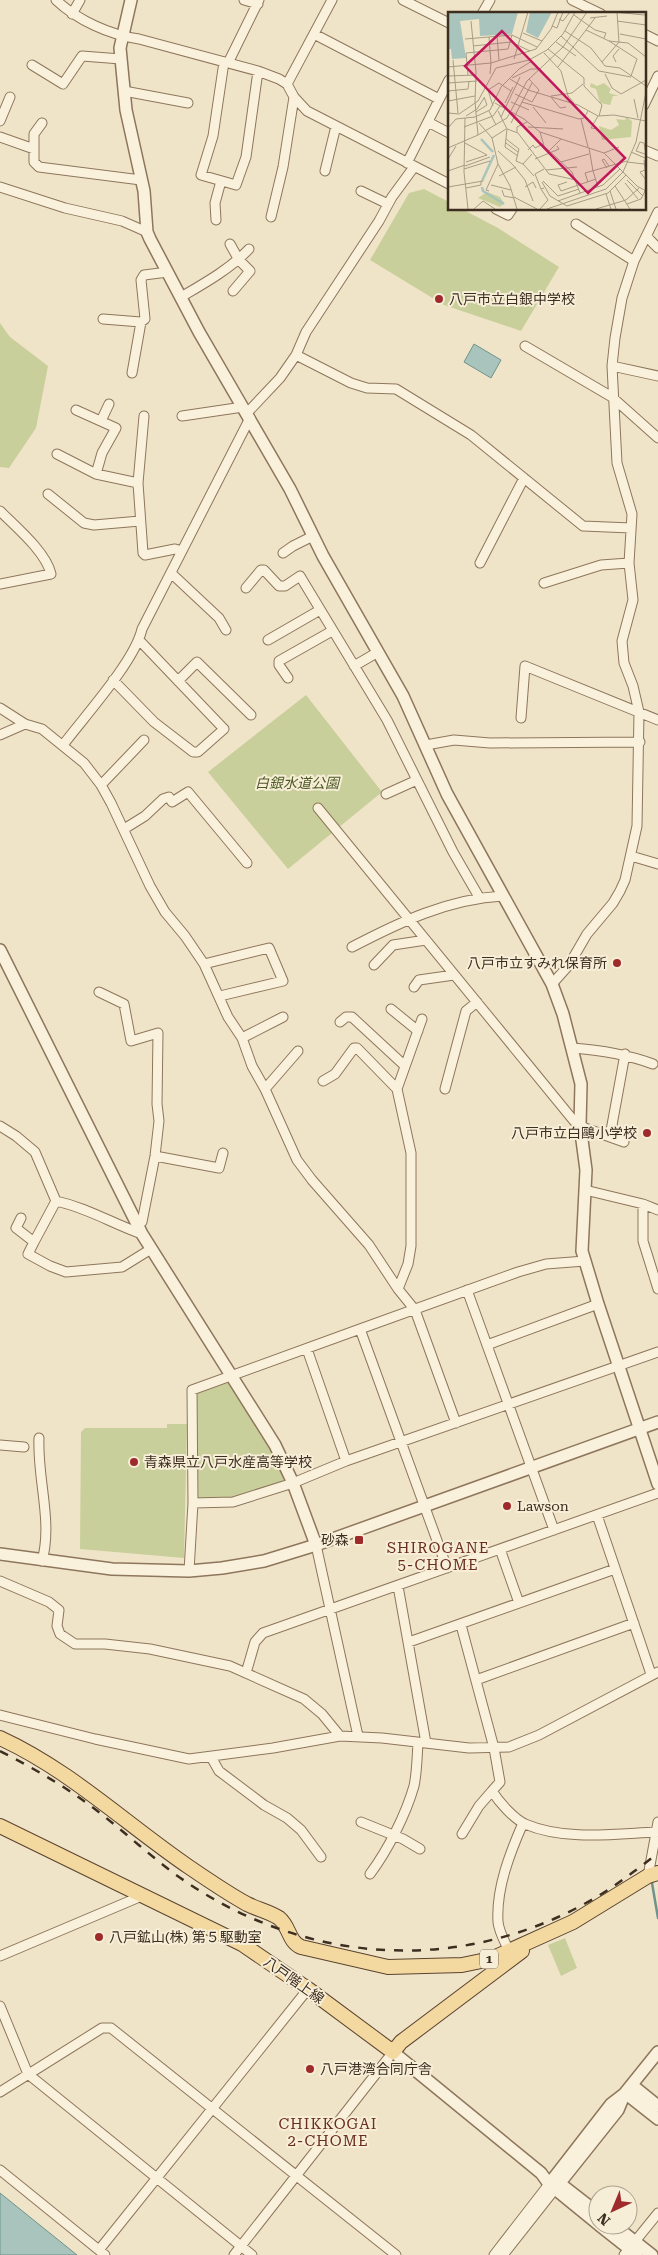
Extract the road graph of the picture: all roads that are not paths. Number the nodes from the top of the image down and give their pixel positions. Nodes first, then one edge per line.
1 (56, 0) edge
2 (80, 0) edge
3 (131, 0) edge
4 (244, 0) edge
5 (332, 0) edge
6 (404, 0) edge
7 (490, 0) edge
8 (572, 0) edge
9 (258, 2) edge
10 (483, 12) edge
11 (596, 12) edge
12 (72, 14) junction
13 (448, 22) edge
14 (314, 34) junction
15 (646, 35) edge
16 (123, 37) junction
17 (658, 41) edge
18 (121, 59) junction
19 (226, 62) junction
20 (32, 65) dead end
21 (258, 71) junction
22 (658, 76) edge
23 (448, 82) edge
24 (287, 84) junction
25 (124, 91) junction
26 (10, 97) dead end
27 (294, 97) junction
28 (439, 99) junction
29 (646, 101) edge
30 (188, 103) dead end
31 (0, 121) edge
32 (428, 122) junction
33 (42, 123) dead end
34 (336, 126) junction
35 (448, 132) edge
36 (0, 137) edge
37 (34, 149) junction
38 (646, 151) edge
39 (658, 156) edge
40 (410, 165) junction
41 (326, 171) dead end
42 (141, 180) junction
43 (221, 181) junction
44 (448, 184) edge
45 (0, 186) edge
46 (361, 191) dead end
47 (388, 204) junction
48 (498, 210) edge
49 (511, 210) edge
50 (658, 212) edge
51 (271, 218) dead end
52 (216, 220) dead end
53 (576, 224) dead end
54 (147, 232) junction
55 (647, 237) junction
56 (230, 244) dead end
57 (249, 248) dead end
58 (658, 248) edge
59 (239, 260) junction
60 (634, 261) junction
61 (168, 272) junction
62 (232, 291) dead end
63 (180, 297) junction
64 (103, 319) dead end
65 (141, 322) junction
66 (525, 346) dead end
67 (296, 355) junction
68 (612, 366) junction
69 (132, 373) dead end
70 (658, 376) edge
71 (612, 397) junction
72 (109, 404) dead end
73 (76, 410) dead end
74 (246, 413) junction
75 (144, 416) dead end
76 (182, 416) dead end
77 (101, 421) junction
78 (658, 438) edge
79 (57, 454) dead end
80 (96, 474) junction
81 (524, 478) junction
82 (138, 483) junction
83 (48, 494) dead end
84 (0, 511) edge
85 (140, 521) junction
86 (631, 528) junction
87 (313, 536) junction
88 (181, 551) junction
89 (283, 553) dead end
90 (480, 563) dead end
91 (629, 563) junction
92 (170, 573) junction
93 (544, 582) dead end
94 (0, 584) edge
95 (246, 588) dead end
96 (320, 610) junction
97 (226, 630) dead end
98 (332, 631) junction
99 (268, 640) dead end
100 (140, 641) junction
101 (378, 652) junction
102 (354, 666) junction
103 (288, 678) dead end
104 (113, 680) junction
105 (178, 681) junction
106 (0, 708) edge
107 (639, 712) junction
108 (251, 716) dead end
109 (521, 718) dead end
110 (658, 720) edge
111 (25, 724) junction
112 (0, 735) edge
113 (144, 740) dead end
114 (640, 742) junction
115 (63, 744) junction
116 (426, 744) junction
117 (417, 780) junction
118 (100, 785) junction
119 (386, 794) dead end
120 (318, 808) dead end
121 (124, 829) junction
122 (632, 856) junction
123 (247, 863) dead end
124 (658, 864) edge
125 (503, 896) junction
126 (479, 897) junction
127 (409, 920) junction
128 (426, 940) junction
129 (352, 947) dead end
130 (0, 950) edge
131 (204, 964) junction
132 (374, 965) dead end
133 (454, 974) junction
134 (552, 984) junction
135 (414, 988) dead end
136 (99, 992) dead end
137 (220, 996) junction
138 (477, 1002) junction
139 (391, 1009) dead end
140 (283, 1016) dead end
141 (422, 1019) dead end
142 (340, 1022) dead end
143 (418, 1030) junction
144 (242, 1038) junction
145 (572, 1048) junction
146 (298, 1051) dead end
147 (625, 1054) junction
148 (653, 1064) dead end
149 (405, 1066) junction
150 (323, 1081) dead end
151 (265, 1089) junction
152 (397, 1089) junction
153 (445, 1089) dead end
154 (580, 1125) junction
155 (0, 1126) edge
156 (610, 1136) junction
157 (624, 1142) dead end
158 (223, 1152) dead end
159 (155, 1156) junction
160 (585, 1190) junction
161 (56, 1201) junction
162 (643, 1204) junction
163 (658, 1210) edge
164 (21, 1218) dead end
165 (139, 1230) junction
166 (34, 1242) junction
167 (151, 1249) junction
168 (585, 1261) junction
169 (398, 1289) junction
170 (658, 1289) edge
171 (467, 1290) junction
172 (598, 1304) junction
173 (415, 1310) junction
174 (360, 1329) junction
175 (487, 1344) junction
176 (307, 1349) junction
177 (658, 1352) edge
178 (618, 1366) junction
179 (232, 1374) junction
180 (509, 1404) junction
181 (658, 1422) edge
182 (456, 1423) junction
183 (639, 1428) junction
184 (39, 1438) dead end
185 (402, 1443) junction
186 (0, 1445) edge
187 (24, 1447) dead end
188 (346, 1462) junction
189 (532, 1467) junction
190 (293, 1483) junction
191 (658, 1484) edge
192 (658, 1493) edge
193 (193, 1503) junction
194 (424, 1505) junction
195 (597, 1515) junction
196 (554, 1530) junction
197 (316, 1545) junction
198 (500, 1549) junction
199 (0, 1554) edge
200 (42, 1561) junction
201 (447, 1568) junction
202 (615, 1570) junction
203 (189, 1571) junction
204 (0, 1581) edge
205 (398, 1586) junction
206 (519, 1603) junction
207 (331, 1609) junction
208 (634, 1623) junction
209 (462, 1625) junction
210 (409, 1642) junction
211 (246, 1673) junction
212 (654, 1673) edge
213 (476, 1680) junction
214 (0, 1715) edge
215 (340, 1736) junction
216 (358, 1736) junction
217 (0, 1738) edge
218 (422, 1743) junction
219 (494, 1748) junction
220 (211, 1757) junction
221 (492, 1791) junction
222 (361, 1822) dead end
223 (523, 1823) junction
224 (0, 1826) edge
225 (657, 1827) edge
226 (462, 1834) dead end
227 (392, 1835) junction
228 (654, 1846) edge
229 (420, 1848) dead end
230 (321, 1857) dead end
231 (370, 1874) dead end
232 (653, 1875) edge
233 (144, 1895) junction
234 (534, 1940) junction
235 (509, 1951) junction
236 (0, 1956) edge
237 (308, 1989) junction
238 (0, 2006) edge
239 (393, 2052) junction
240 (658, 2052) edge
241 (28, 2074) junction
242 (629, 2089) junction
243 (0, 2092) edge
244 (658, 2106) edge
245 (211, 2109) junction
246 (658, 2119) edge
247 (0, 2170) edge
248 (296, 2176) junction
249 (156, 2178) junction
250 (554, 2184) junction
251 (588, 2206) edge
252 (658, 2213) edge
253 (588, 2214) edge
254 (613, 2235) edge
255 (621, 2235) edge
256 (241, 2246) junction
257 (631, 2250) edge
258 (102, 2253) edge
259 (234, 2255) edge
260 (252, 2255) edge
261 (396, 2255) edge
262 (494, 2255) edge
263 (503, 2255) edge
264 (652, 2255) edge

1 - 12 street
2 - 12 street
3 - 16 street
4 - 9 street
5 - 14 street
6 - 13 street
7 - 10 street
8 - 11 street
9 - 19 street
12 - 16 street
14 - 24 street
14 - 28 street
15 - 17 street
16 - 18 street
16 - 19 street
18 - 20 street
18 - 25 street
19 - 21 street
19 - 43 street
21 - 24 street
21 - 43 street
22 - 29 street
23 - 28 street
24 - 27 street
25 - 30 street
25 - 42 street
26 - 31 street
27 - 34 street
27 - 51 street
28 - 32 street
32 - 35 street
32 - 40 street
33 - 37 street
34 - 40 street
34 - 41 street
36 - 37 street
37 - 42 street
38 - 39 street
40 - 44 street
40 - 47 street
42 - 54 street
43 - 52 street
45 - 54 street
46 - 47 street
47 - 67 street
48 - 49 street
50 - 55 street
53 - 60 street
54 - 61 street
55 - 58 street
55 - 60 street
56 - 59 street
57 - 59 street
59 - 62 street
59 - 63 street
60 - 68 street
61 - 63 street
61 - 65 street
63 - 74 street
64 - 65 street
65 - 69 street
66 - 71 street
67 - 74 street
67 - 81 street
68 - 70 street
68 - 71 street
71 - 78 street
71 - 86 street
72 - 77 street
73 - 77 street
74 - 76 street
74 - 87 street
74 - 88 street
75 - 82 street
77 - 80 street
79 - 80 street
80 - 82 street
81 - 86 street
81 - 90 street
82 - 85 street
83 - 85 street
84 - 94 street
85 - 88 street
86 - 91 street
87 - 89 street
87 - 101 street
88 - 92 street
91 - 93 street
91 - 107 street
92 - 97 street
92 - 100 street
95 - 96 street
96 - 98 street
96 - 99 street
98 - 102 street
98 - 103 street
100 - 104 street
100 - 105 street
101 - 102 street
101 - 116 street
102 - 117 street
104 - 105 street
104 - 115 street
105 - 108 street
106 - 111 street
107 - 109 street
107 - 110 street
107 - 114 street
111 - 112 street
111 - 115 street
113 - 118 street
114 - 116 street
114 - 122 street
115 - 118 street
116 - 125 street
117 - 119 street
117 - 126 street
118 - 121 street
120 - 127 street
121 - 123 street
121 - 131 street
122 - 124 street
122 - 134 street
125 - 126 street
125 - 134 street
126 - 127 street
127 - 128 street
127 - 129 street
128 - 132 street
128 - 133 street
130 - 165 street
131 - 137 street
131 - 137 street
133 - 135 street
133 - 138 street
134 - 145 street
136 - 159 street
137 - 144 street
138 - 153 street
138 - 154 street
139 - 143 street
140 - 144 street
141 - 143 street
142 - 149 street
143 - 149 street
144 - 151 street
145 - 147 street
145 - 154 street
146 - 151 street
147 - 148 street
147 - 156 street
149 - 152 street
150 - 152 street
151 - 169 street
152 - 169 street
154 - 156 street
154 - 160 street
155 - 161 street
156 - 157 street
158 - 159 street
159 - 165 street
160 - 162 street
160 - 168 street
161 - 165 street
161 - 166 street
162 - 163 street
162 - 170 street
164 - 166 street
165 - 167 street
166 - 167 street
167 - 179 street
168 - 171 street
168 - 172 street
169 - 173 street
171 - 173 street
171 - 175 street
172 - 175 street
172 - 178 street
173 - 174 street
173 - 182 street
174 - 176 street
174 - 185 street
175 - 180 street
176 - 179 street
176 - 188 street
177 - 178 street
178 - 180 street
178 - 183 street
179 - 190 street
179 - 193 street
180 - 182 street
180 - 189 street
181 - 183 street
182 - 185 street
183 - 189 street
183 - 191 street
184 - 200 street
185 - 188 street
185 - 194 street
186 - 187 street
188 - 190 street
189 - 194 street
189 - 196 street
190 - 193 street
190 - 197 street
192 - 195 street
193 - 203 street
194 - 197 street
194 - 201 street
195 - 196 street
195 - 202 street
196 - 198 street
197 - 203 street
197 - 207 street
198 - 201 street
198 - 206 street
199 - 200 street
200 - 203 street
201 - 205 street
202 - 206 street
202 - 208 street
204 - 211 street
205 - 207 street
205 - 210 street
206 - 209 street
207 - 211 street
207 - 216 street
208 - 212 street
208 - 213 street
209 - 210 street
209 - 213 street
210 - 218 street
211 - 215 street
212 - 219 street
213 - 219 street
214 - 220 street
215 - 216 street
215 - 220 street
216 - 218 street
217 - 235 main road, 1
218 - 219 street
218 - 227 street
219 - 221 street
220 - 230 street
221 - 223 street
221 - 226 street
222 - 227 street
223 - 225 street
223 - 235 street
224 - 233 main road, 八戸階上線
225 - 228 street
227 - 229 street
227 - 231 street
228 - 232 street
232 - 234 main road, 1
233 - 236 street
233 - 237 main road, 八戸階上線
234 - 235 main road, 1
234 - 239 main road, 1
237 - 239 main road, 八戸階上線
237 - 245 street
238 - 241 street
239 - 248 street
239 - 250 street
240 - 242 street
241 - 243 street
241 - 245 street
241 - 249 street
242 - 244 street
242 - 246 street
242 - 250 street
245 - 248 street
245 - 249 street
247 - 258 street
248 - 256 street
248 - 261 street
249 - 256 street
249 - 258 street
250 - 251 street
250 - 253 street
250 - 262 street
250 - 263 street
252 - 257 street
254 - 257 street
255 - 257 street
256 - 259 street
256 - 260 street
257 - 264 street

